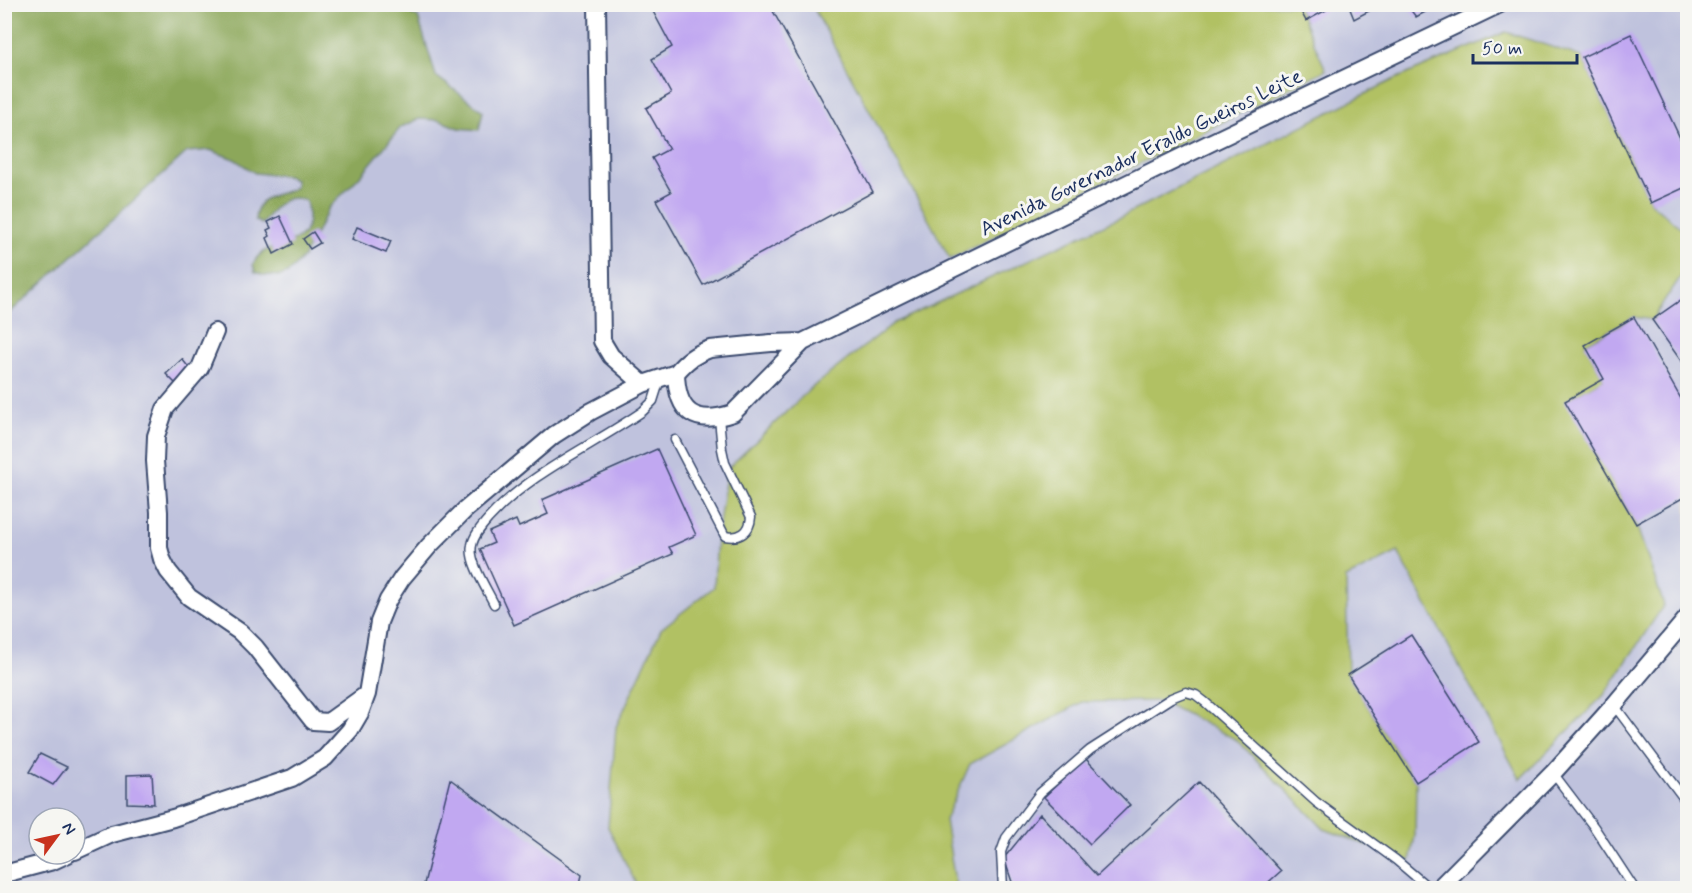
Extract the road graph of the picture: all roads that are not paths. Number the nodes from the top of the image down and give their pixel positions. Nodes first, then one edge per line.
1 (597, 4) edge
2 (1500, 4) edge
3 (214, 332) dead end
4 (803, 342) junction
5 (668, 376) junction
6 (643, 384) junction
7 (718, 418) junction
8 (675, 440) dead end
9 (494, 604) dead end
10 (1688, 617) edge
11 (367, 694) junction
12 (1614, 705) junction
13 (1553, 773) junction
14 (1688, 804) edge
15 (87, 845) edge
16 (36, 866) edge
17 (4, 874) edge
18 (1004, 888) edge
19 (1429, 888) edge
20 (1439, 888) edge
21 (1634, 888) edge

1 - 6 street
2 - 4 street, Avenida Governador Eraldo Gueiros Leite
3 - 11 street
4 - 5 street, Avenida Governador Eraldo Gueiros Leite
4 - 7 street, Avenida Governador Eraldo Gueiros Leite
5 - 6 street
5 - 7 street
5 - 9 lane
6 - 11 street
7 - 8 lane
10 - 12 street
11 - 15 street
12 - 13 street
12 - 14 lane
13 - 20 street
13 - 21 lane
16 - 17 street
18 - 19 lane

